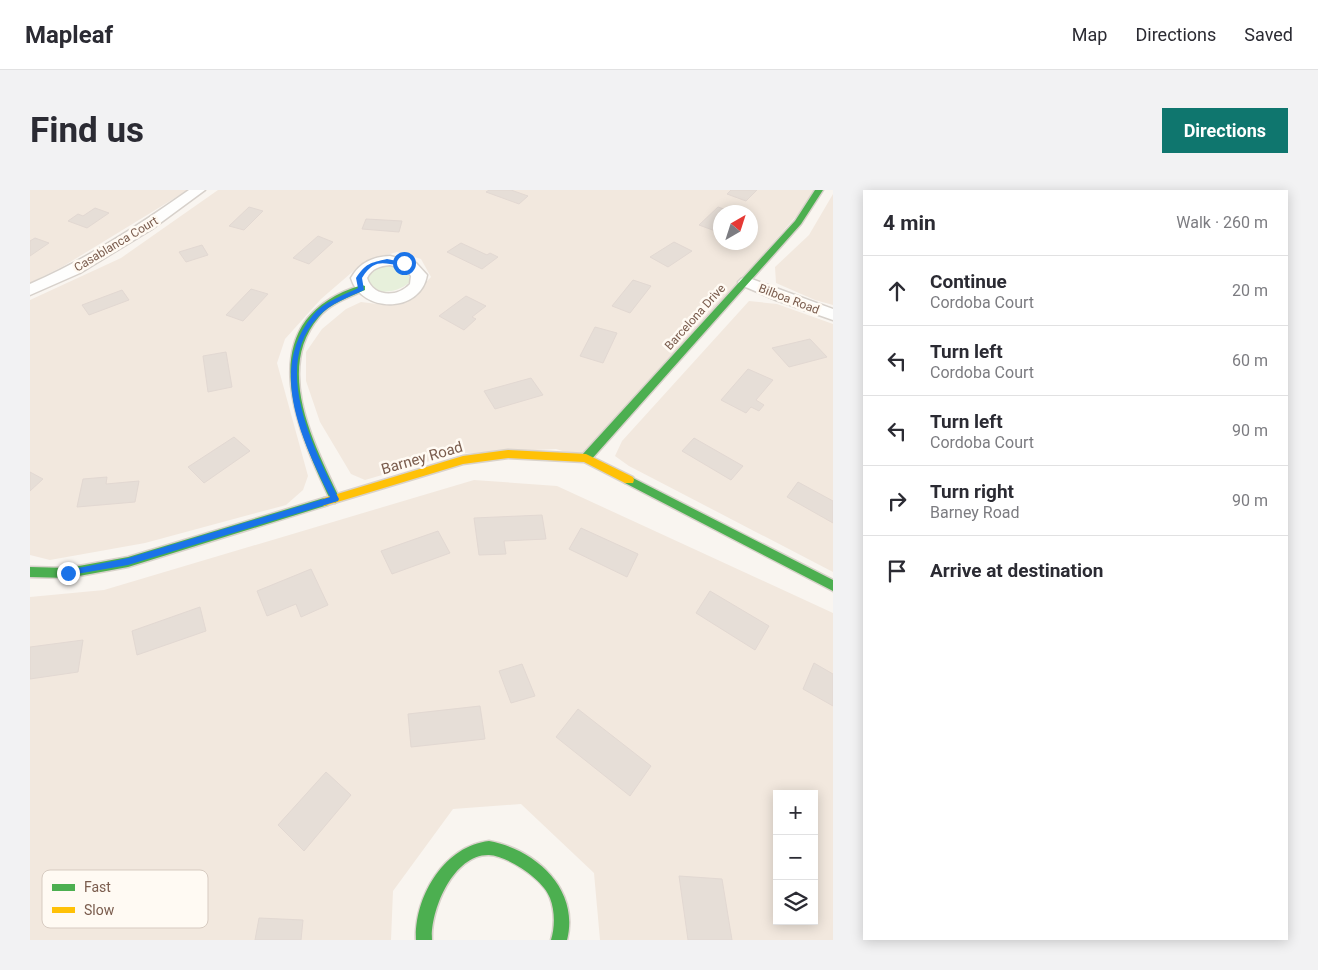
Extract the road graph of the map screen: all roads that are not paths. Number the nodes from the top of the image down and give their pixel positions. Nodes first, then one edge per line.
1 (198, 190) edge
2 (819, 190) edge
3 (746, 282) junction
4 (362, 288) dead end
5 (30, 290) edge
6 (833, 315) edge
7 (586, 458) junction
8 (335, 499) junction
9 (30, 572) edge
10 (833, 586) edge
11 (424, 940) edge
12 (559, 940) edge

1 - 5 street, Casablanca Court
2 - 3 street, Barcelona Drive
3 - 6 street, Bilboa Road
3 - 7 street, Barcelona Drive
4 - 8 street
7 - 8 street, Barney Road
7 - 10 street, Barney Road
8 - 9 street, Barney Road
11 - 12 street

